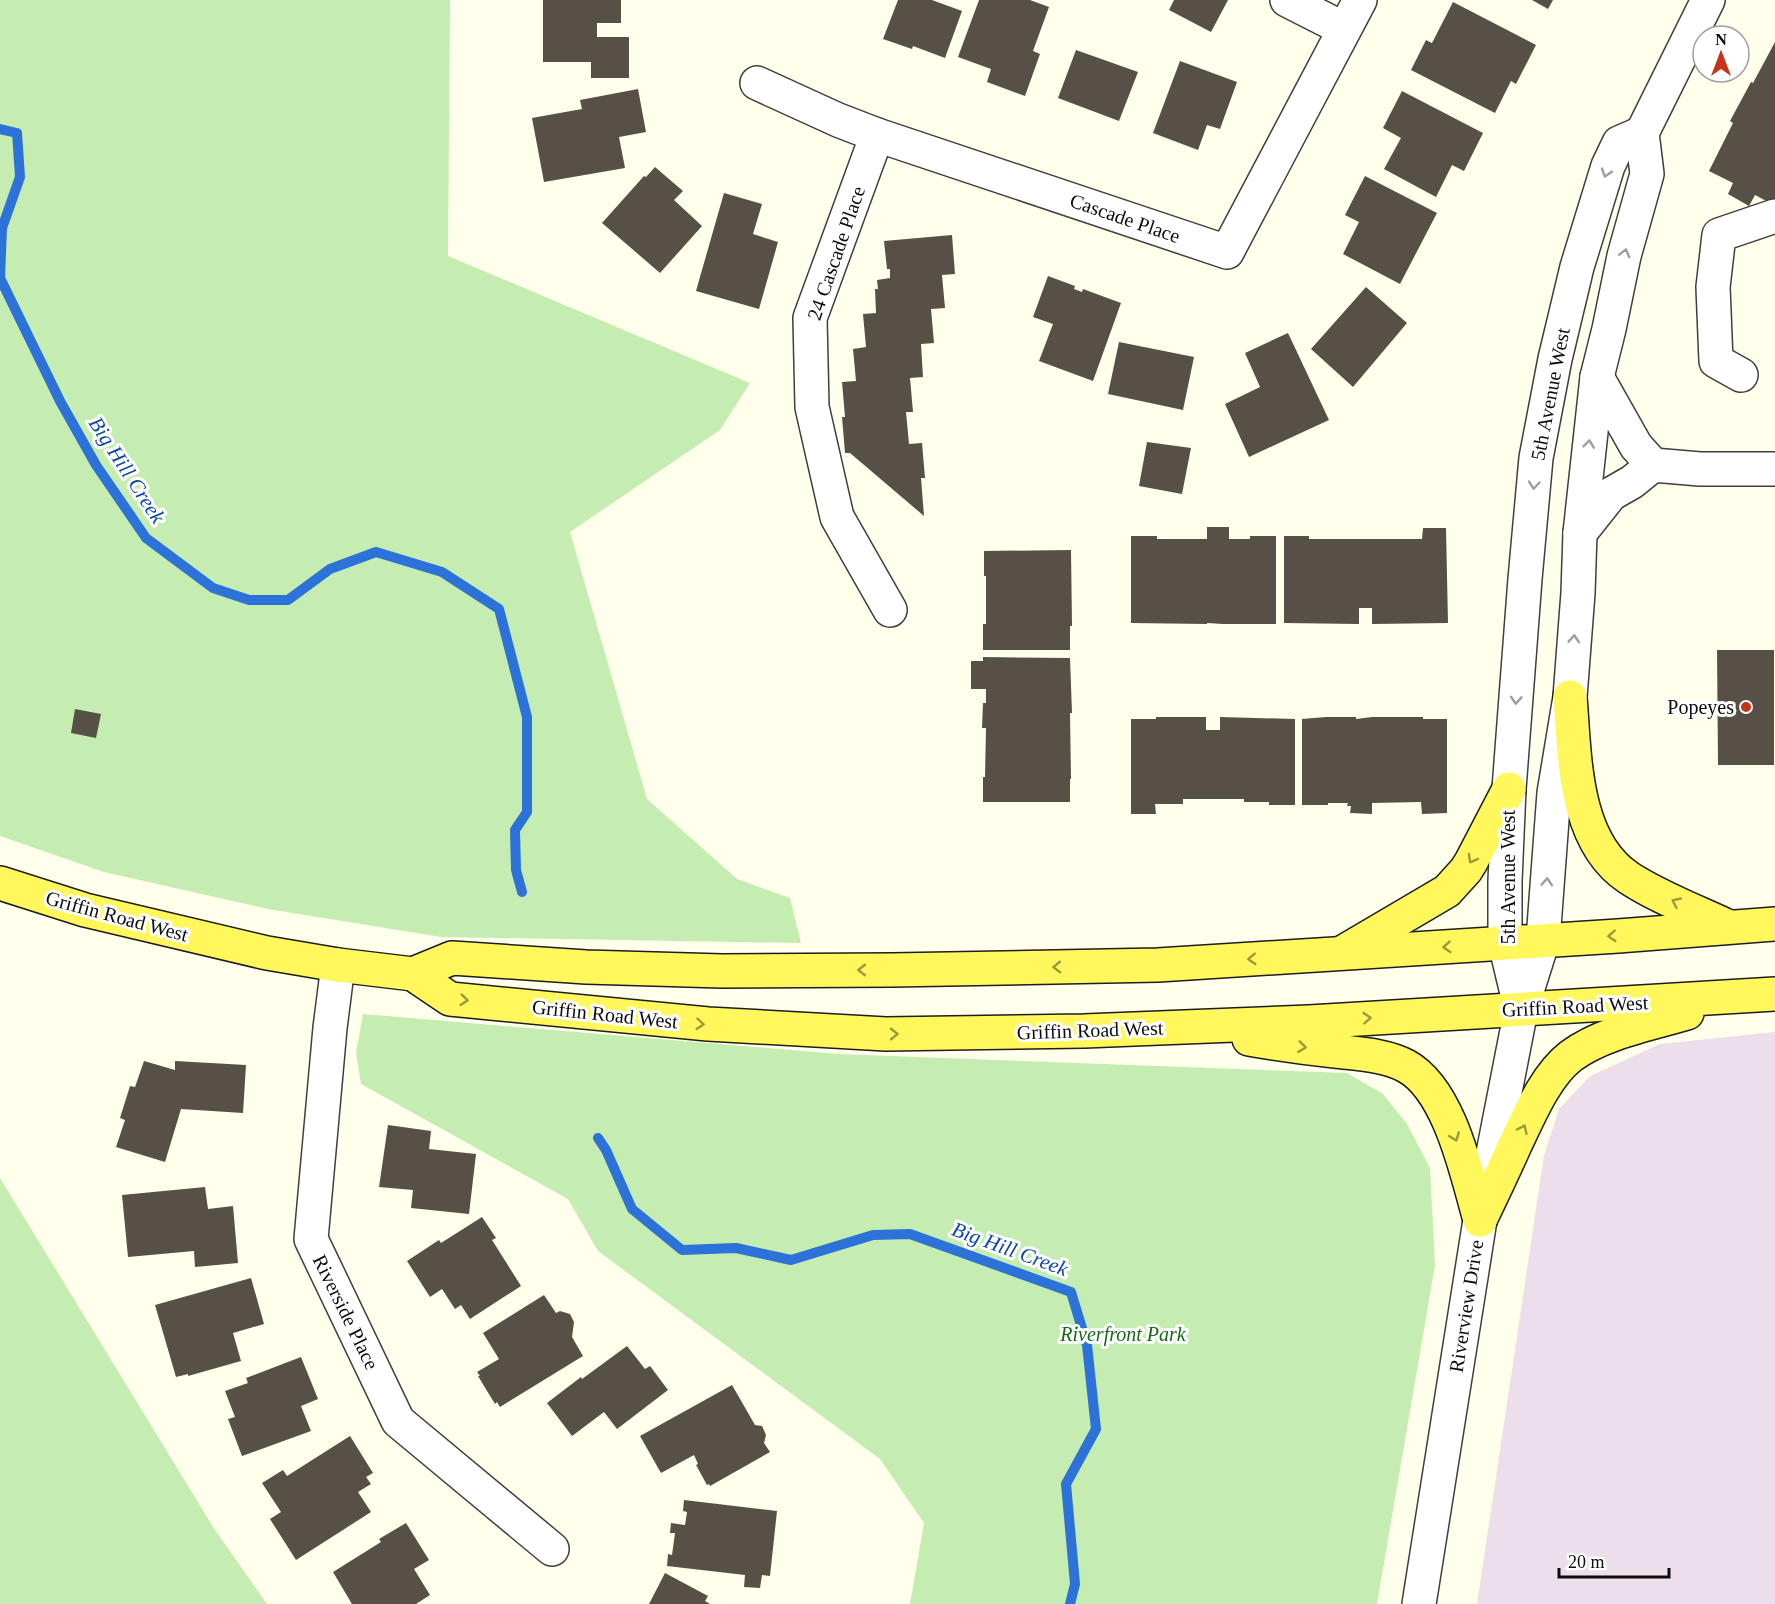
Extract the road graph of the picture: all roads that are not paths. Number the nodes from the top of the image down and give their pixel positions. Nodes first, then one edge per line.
1 (1287, 0) edge
2 (1360, 0) edge
3 (1708, 0) edge
4 (1344, 29) junction
5 (757, 82) dead end
6 (1642, 133) junction
7 (877, 135) junction
8 (1775, 216) edge
9 (1741, 375) dead end
10 (1597, 377) junction
11 (1653, 465) junction
12 (1775, 470) edge
13 (1580, 533) junction
14 (890, 610) dead end
15 (1570, 697) junction
16 (1509, 789) junction
17 (0, 883) edge
18 (1775, 924) edge
19 (1729, 927) junction
20 (1543, 940) junction
21 (1505, 943) junction
22 (1340, 954) junction
23 (338, 965) junction
24 (413, 974) junction
25 (1775, 994) edge
26 (1739, 997) junction
27 (1521, 1010) junction
28 (1182, 1028) junction
29 (1480, 1220) junction
30 (552, 1549) dead end
31 (1419, 1604) edge

1 - 4 street
2 - 4 street, Cascade Place
3 - 6 street
4 - 7 street, Cascade Place
5 - 7 street, Cascade Place
10 -> 6 street, 5th Avenue West
6 -> 16 street, 5th Avenue West
7 - 14 street, 24 Cascade Place
8 - 9 street
10 - 11 street
13 -> 10 street, 5th Avenue West
11 - 12 street
11 - 13 street
15 -> 13 street, 5th Avenue West
19 -> 15 main road
20 -> 15 street, 5th Avenue West
16 - 21 street, 5th Avenue West
16 -> 22 main road
17 - 23 main road, Griffin Road West
18 - 19 main road, Griffin Road West
19 -> 20 main road, Griffin Road West
20 - 21 main road, Griffin Road West
20 - 27 street, 5th Avenue West
21 -> 22 main road, Griffin Road West
21 - 27 street, 5th Avenue West
22 -> 24 main road, Griffin Road West
23 - 24 main road, Griffin Road West
23 - 30 street, Riverside Place
24 -> 28 main road, Griffin Road West
25 - 26 main road, Griffin Road West
26 - 27 main road, Griffin Road West
29 -> 26 main road
28 -> 27 main road, Griffin Road West
27 - 29 street, Riverview Drive
28 -> 29 main road
29 - 31 street, Riverview Drive

